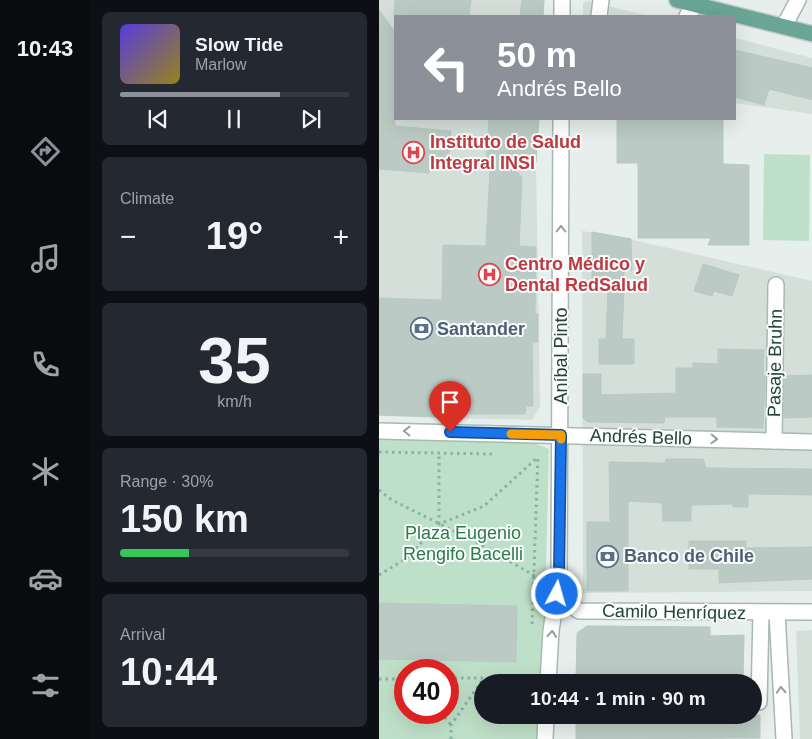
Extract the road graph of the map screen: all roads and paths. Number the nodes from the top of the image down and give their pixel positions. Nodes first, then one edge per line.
1 (561, 0) edge
2 (601, 0) edge
3 (677, 0) edge
4 (798, 0) edge
5 (691, 10) edge
6 (562, 15) edge
7 (599, 15) edge
8 (720, 15) edge
9 (736, 18) edge
10 (784, 26) junction
11 (812, 34) edge
12 (561, 120) edge
13 (776, 285) dead end
14 (379, 431) edge
15 (561, 435) junction
16 (774, 441) junction
17 (812, 442) edge
18 (379, 452) edge
19 (534, 453) dead end
20 (439, 454) junction
21 (496, 454) dead end
22 (538, 457) junction
23 (379, 490) edge
24 (439, 524) junction
25 (379, 575) edge
26 (535, 576) junction
27 (559, 576) junction
28 (812, 612) edge
29 (769, 613) junction
30 (532, 626) dead end
31 (532, 670) dead end
32 (532, 674) edge
33 (548, 674) edge
34 (762, 675) edge
35 (459, 678) edge
36 (474, 678) edge
37 (379, 679) edge
38 (394, 679) edge
39 (474, 691) edge
40 (546, 724) edge
41 (451, 725) joint
42 (451, 739) edge
43 (545, 739) edge
44 (784, 739) edge

1 - 6 street
2 - 7 street
3 - 5 main road
4 - 10 street
5 - 8 main road
9 - 10 main road
10 - 11 main road
15 -> 12 street, Aníbal Pinto
13 - 16 street, Pasaje Bruhn
15 -> 14 street, Andrés Bello
15 -> 16 street, Andrés Bello
15 - 27 street, Aníbal Pinto
16 - 17 street, Andrés Bello
18 - 20 path
19 - 22 path
20 - 21 path
20 - 24 path
22 - 24 path
22 - 26 path
23 - 24 path
24 - 25 path
24 - 26 path
26 - 30 path
27 - 29 street, Camilo Henríquez
33 -> 27 street, Aníbal Pinto
28 - 29 street, Camilo Henríquez
29 - 34 street
44 -> 29 street
31 - 32 path
35 - 36 path
37 - 38 path
39 - 41 path
40 - 43 street
41 - 42 path

